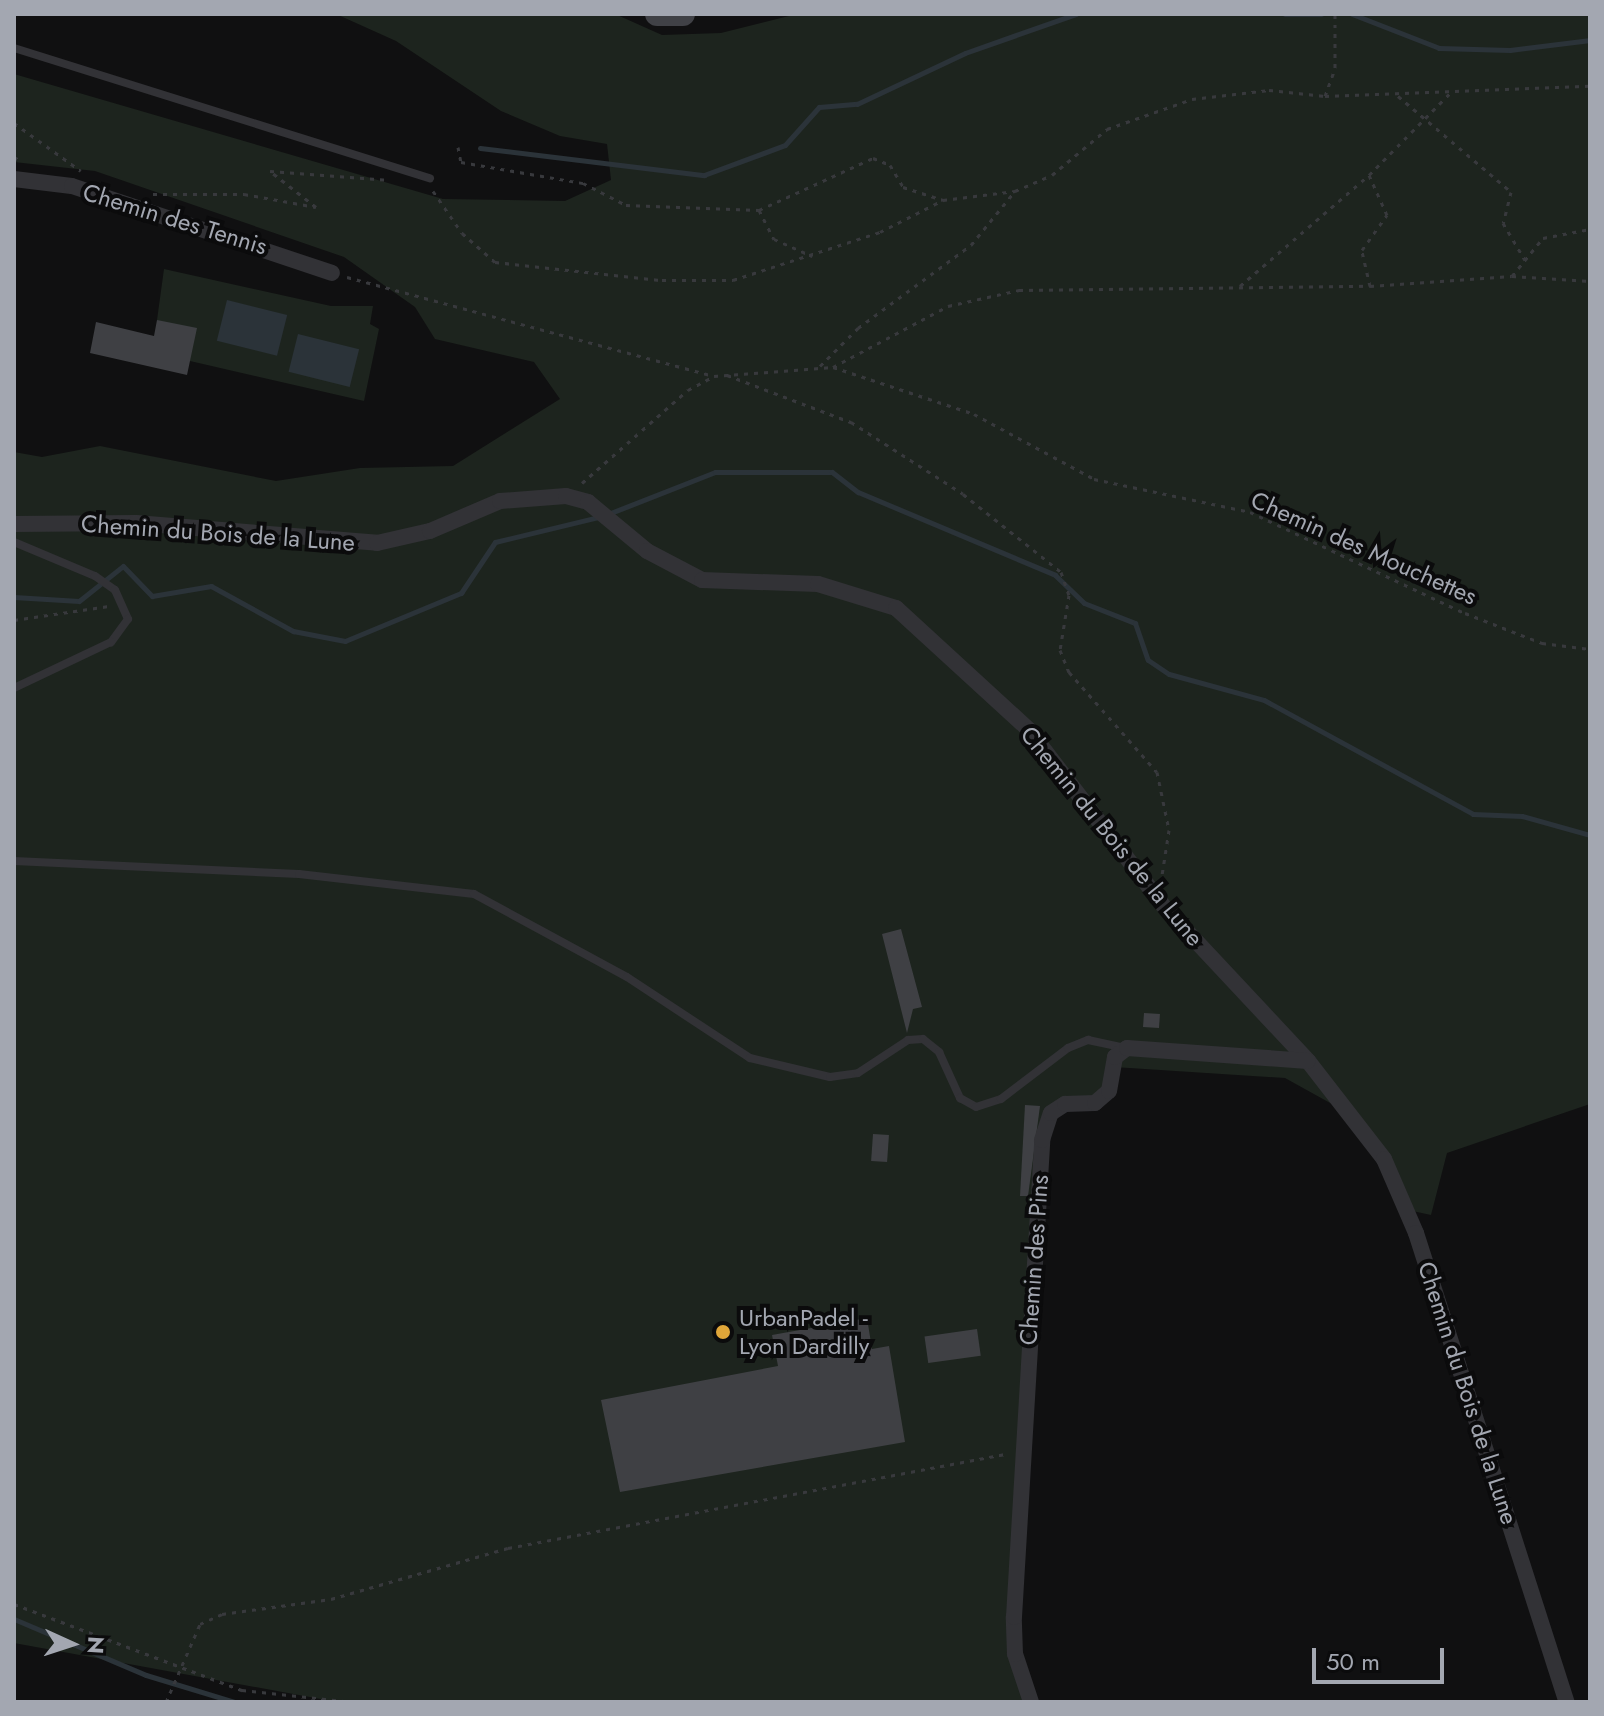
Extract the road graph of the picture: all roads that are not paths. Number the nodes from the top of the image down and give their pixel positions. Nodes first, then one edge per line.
1 (657, 14) edge
2 (683, 14) edge
3 (14, 48) edge
4 (428, 178) road end
5 (14, 179) edge
6 (332, 273) road end
7 (14, 524) edge
8 (14, 542) edge
9 (14, 688) edge
10 (14, 861) edge
11 (1127, 1048) junction
12 (1308, 1061) junction
13 (1031, 1702) edge
14 (1567, 1702) edge

1 - 2 street
3 - 4 lane
5 - 6 street, Chemin des Tennis
7 - 12 street, Chemin du Bois de la Lune
8 - 9 lane
10 - 11 lane
11 - 12 street
11 - 13 street, Chemin des Pins
12 - 14 street, Chemin du Bois de la Lune

